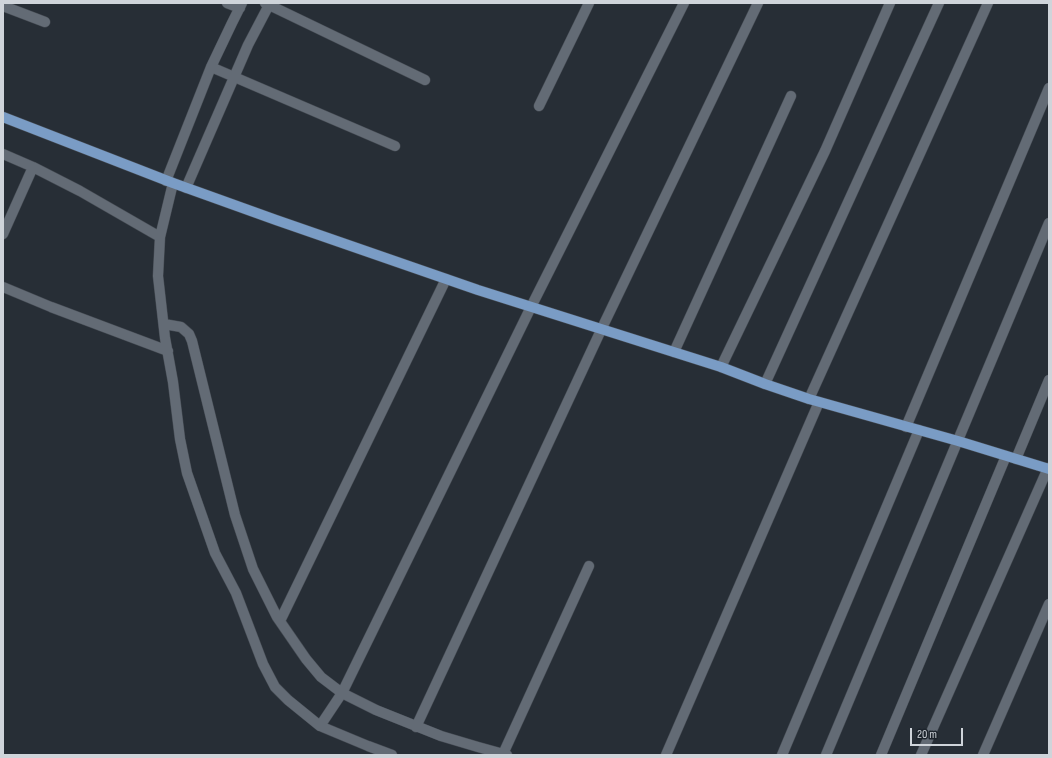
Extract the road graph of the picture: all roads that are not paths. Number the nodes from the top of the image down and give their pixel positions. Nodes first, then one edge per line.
1 (227, 3) edge
2 (589, 3) edge
3 (684, 3) edge
4 (758, 3) edge
5 (890, 3) edge
6 (939, 3) edge
7 (988, 3) edge
8 (268, 4) edge
9 (3, 6) edge
10 (241, 6) edge
11 (45, 22) dead end
12 (212, 66) junction
13 (234, 76) junction
14 (425, 80) dead end
15 (1049, 88) edge
16 (791, 96) dead end
17 (539, 106) dead end
18 (3, 117) edge
19 (395, 146) dead end
20 (3, 154) edge
21 (33, 167) junction
22 (169, 182) junction
23 (186, 188) junction
24 (1049, 223) edge
25 (3, 234) edge
26 (160, 237) junction
27 (446, 279) junction
28 (3, 287) edge
29 (531, 307) junction
30 (164, 324) junction
31 (602, 328) junction
32 (168, 351) junction
33 (674, 352) junction
34 (721, 367) junction
35 (1049, 380) edge
36 (765, 384) junction
37 (809, 399) junction
38 (819, 402) junction
39 (906, 427) junction
40 (919, 430) junction
41 (958, 441) junction
42 (1006, 456) junction
43 (1016, 459) junction
44 (1048, 469) edge
45 (589, 566) dead end
46 (1049, 604) edge
47 (280, 621) junction
48 (340, 696) junction
49 (320, 726) junction
50 (416, 727) junction
51 (392, 755) edge
52 (505, 755) edge
53 (666, 755) edge
54 (782, 755) edge
55 (826, 755) edge
56 (881, 755) edge
57 (920, 755) edge
58 (983, 755) edge

1 - 10 street
2 - 17 street
3 - 29 street
4 - 31 street
5 - 34 street
6 - 36 street
7 - 37 street
8 - 13 street
8 - 14 street
9 - 11 street
10 - 12 street
12 - 13 street
12 - 22 street
13 - 19 street
13 - 23 street
15 - 39 street
16 - 33 street
18 - 22 main road
20 - 21 street
21 - 25 street
21 - 26 street
22 - 23 main road
22 - 26 street
23 - 27 main road
24 - 41 street
26 - 30 street
27 - 29 main road
27 - 47 street
28 - 32 street
29 - 31 main road
29 - 48 street
30 - 32 street
30 - 47 street
31 - 33 main road
31 - 50 street
32 - 49 street
33 - 34 main road
34 - 36 main road
35 - 43 street
36 - 37 main road
37 - 38 main road
38 - 39 main road
38 - 53 street
39 - 40 main road
40 - 41 main road
40 - 54 street
41 - 42 main road
41 - 55 street
42 - 43 main road
42 - 56 street
43 - 44 main road
44 - 57 street
45 - 52 street
46 - 58 street
47 - 48 street
48 - 49 street
48 - 50 street
49 - 51 street
50 - 52 street

